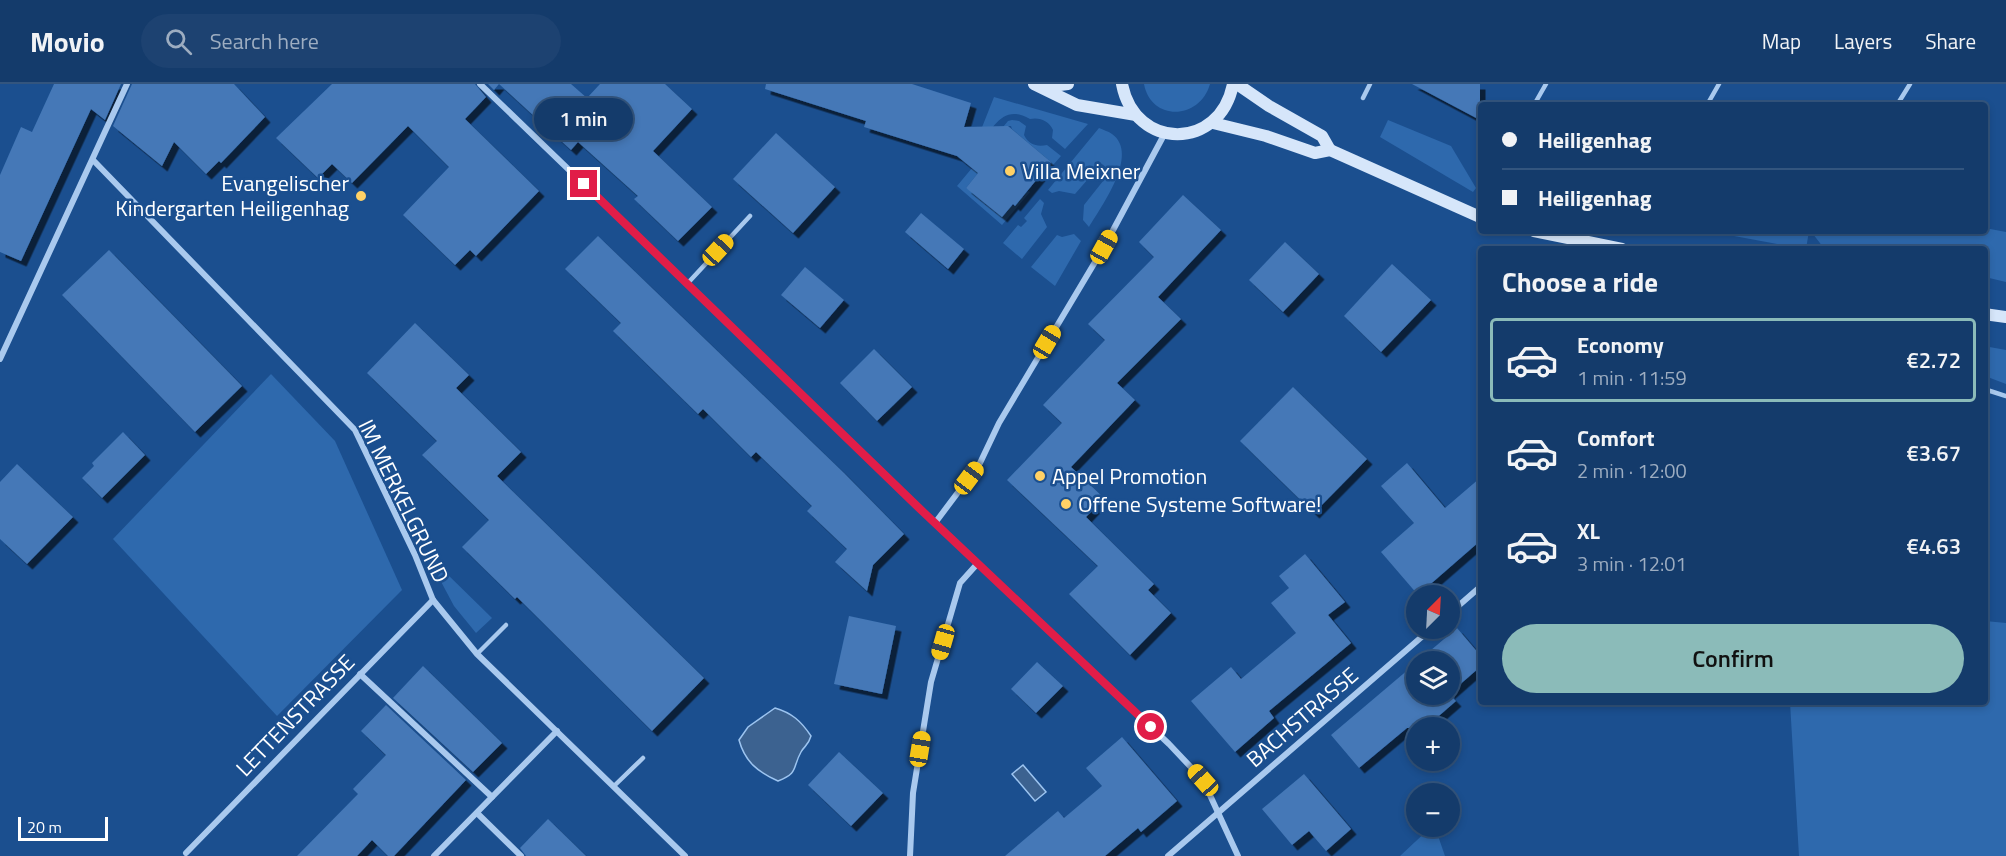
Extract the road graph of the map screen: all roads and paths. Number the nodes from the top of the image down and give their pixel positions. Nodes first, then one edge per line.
1 (127, 84) edge
2 (480, 84) edge
3 (1068, 84) edge
4 (1122, 84) edge
5 (1235, 84) edge
6 (1370, 84) edge
7 (1546, 84) edge
8 (1719, 84) edge
9 (1910, 84) edge
10 (1039, 86) edge
11 (1363, 98) dead end
12 (1536, 102) edge
13 (1709, 102) edge
14 (1899, 102) edge
15 (1136, 116) junction
16 (1213, 123) junction
17 (1166, 133) junction
18 (1330, 150) junction
19 (93, 160) junction
20 (750, 216) dead end
21 (1478, 216) edge
22 (1549, 234) edge
23 (1607, 246) edge
24 (687, 284) junction
25 (1988, 315) edge
26 (2006, 317) edge
27 (0, 359) edge
28 (1988, 390) edge
29 (2006, 396) edge
30 (935, 523) junction
31 (978, 562) junction
32 (1478, 589) edge
33 (433, 600) junction
34 (1460, 604) edge
35 (506, 625) dead end
36 (1419, 639) edge
37 (477, 654) junction
38 (360, 674) junction
39 (557, 731) junction
40 (643, 758) dead end
41 (614, 786) junction
42 (492, 797) junction
43 (1219, 812) junction
44 (477, 813) junction
45 (186, 854) edge
46 (434, 856) edge
47 (521, 856) edge
48 (685, 856) edge
49 (910, 856) edge
50 (1168, 856) edge
51 (1238, 856) edge

1 - 19 street
2 - 24 street
3 - 10 main road
4 - 15 main road
5 - 16 main road
5 - 18 main road
6 - 11 lane
7 - 12 lane
8 - 13 lane
9 - 14 lane
10 - 15 main road
15 - 17 main road
16 - 17 main road
16 - 18 main road
17 - 30 street
18 - 21 main road
19 - 27 street
19 - 33 street, IM MERKELGRUND
20 - 24 lane
22 - 23 main road
24 - 30 street
25 - 26 main road
28 - 29 lane
30 - 31 street
31 - 43 street
31 - 49 street
32 - 34 street
33 - 37 street, IM MERKELGRUND
33 - 38 street, LETTENSTRASSE
35 - 37 lane
36 - 43 street, BACHSTRASSE
37 - 39 street, IM MERKELGRUND
38 - 42 street
38 - 45 street, LETTENSTRASSE
39 - 41 street, IM MERKELGRUND
39 - 42 street
40 - 41 lane
41 - 48 street, IM MERKELGRUND
42 - 44 street
43 - 50 street, BACHSTRASSE
43 - 51 street
44 - 46 street
44 - 47 street

